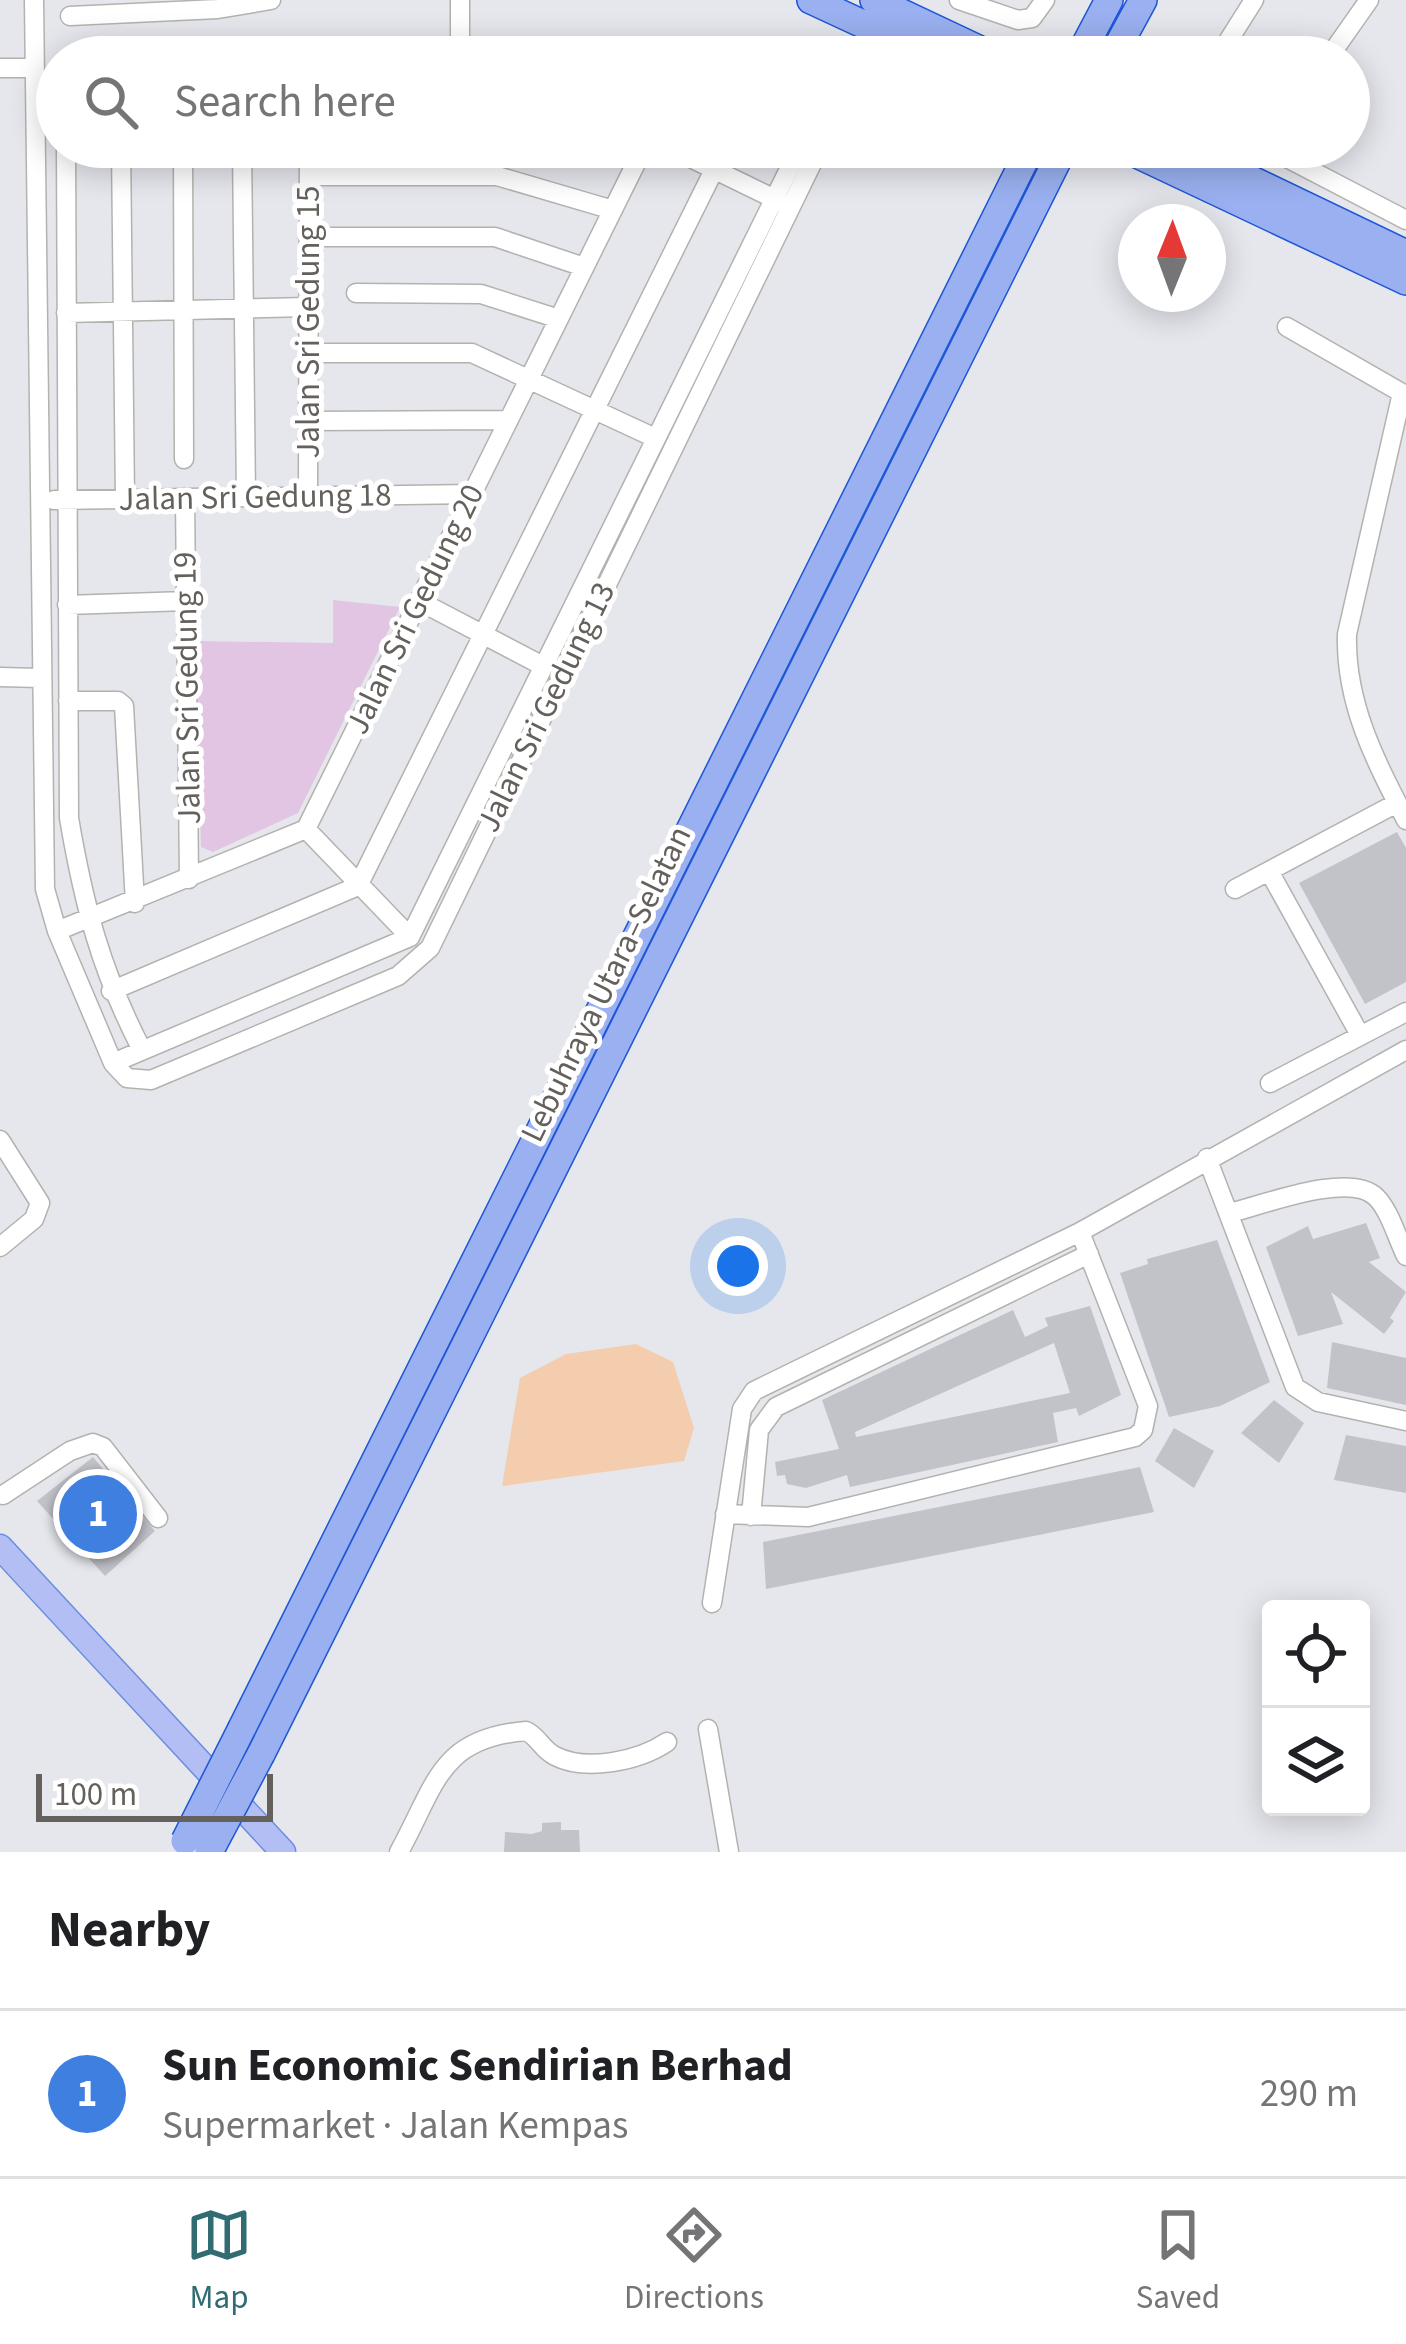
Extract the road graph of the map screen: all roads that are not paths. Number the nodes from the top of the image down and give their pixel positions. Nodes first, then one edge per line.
1 (34, 0) edge
2 (272, 0) edge
3 (460, 0) edge
4 (811, 0) edge
5 (874, 0) edge
6 (959, 0) edge
7 (1045, 0) edge
8 (1109, 0) edge
9 (1143, 0) edge
10 (1254, 0) edge
11 (1369, 0) edge
12 (70, 16) dead end
13 (460, 36) edge
14 (889, 36) edge
15 (950, 36) edge
16 (1090, 36) edge
17 (1123, 36) edge
18 (1231, 36) edge
19 (1344, 36) edge
20 (0, 68) edge
21 (35, 68) junction
22 (36, 96) edge
23 (36, 168) edge
24 (66, 168) edge
25 (122, 168) edge
26 (182, 168) edge
27 (242, 168) edge
28 (308, 168) edge
29 (634, 168) edge
30 (710, 168) edge
31 (793, 168) edge
32 (805, 168) edge
33 (1021, 168) edge
34 (1054, 168) edge
35 (1177, 168) edge
36 (1216, 168) edge
37 (1309, 168) edge
38 (714, 170) junction
39 (308, 176) junction
40 (781, 202) junction
41 (1267, 202) junction
42 (613, 210) junction
43 (1406, 220) edge
44 (308, 237) junction
45 (1406, 254) edge
46 (584, 267) junction
47 (1406, 281) edge
48 (356, 292) dead end
49 (308, 307) junction
50 (244, 308) junction
51 (183, 310) junction
52 (122, 311) junction
53 (66, 313) junction
54 (559, 319) junction
55 (1286, 327) dead end
56 (308, 353) junction
57 (530, 377) junction
58 (596, 409) junction
59 (508, 420) junction
60 (308, 421) junction
61 (652, 437) junction
62 (184, 459) dead end
63 (472, 494) junction
64 (308, 496) junction
65 (246, 497) junction
66 (185, 498) junction
67 (125, 499) junction
68 (38, 500) junction
69 (66, 500) junction
70 (186, 601) junction
71 (419, 601) junction
72 (67, 605) junction
73 (484, 635) junction
74 (543, 666) junction
75 (0, 678) edge
76 (40, 678) junction
77 (68, 701) junction
78 (1402, 811) edge
79 (306, 830) junction
80 (1269, 872) junction
81 (190, 878) junction
82 (358, 886) junction
83 (1235, 890) dead end
84 (135, 903) junction
85 (86, 920) junction
86 (57, 931) junction
87 (410, 938) junction
88 (111, 991) junction
89 (1406, 1012) edge
90 (1360, 1035) junction
91 (142, 1050) junction
92 (1406, 1050) edge
93 (113, 1063) junction
94 (1270, 1083) dead end
95 (0, 1140) edge
96 (1207, 1158) junction
97 (1230, 1213) junction
98 (1080, 1232) junction
99 (0, 1247) edge
100 (1089, 1254) junction
101 (1406, 1256) edge
102 (1406, 1421) edge
103 (1, 1494) edge
104 (725, 1514) junction
105 (751, 1516) junction
106 (158, 1518) dead end
107 (0, 1547) edge
108 (712, 1603) dead end
109 (708, 1729) dead end
110 (667, 1742) dead end
111 (191, 1848) edge
112 (283, 1852) edge
113 (399, 1852) edge
114 (729, 1852) edge

1 - 21 street
2 - 12 street
3 - 13 street
4 - 14 highway
5 - 15 highway
6 - 7 street
8 - 16 highway
9 - 17 highway
10 - 18 street
11 - 19 street
20 - 21 street
21 - 22 street
23 - 68 street
24 - 53 street
25 - 52 street
26 - 51 street
27 - 50 street
28 - 39 street, Jalan Sri Gedung 15
29 - 42 street, Jalan Sri Gedung 20
30 - 38 street
31 - 40 street, Jalan Sri Gedung 13
32 - 40 street, Jalan Sri Gedung 13
33 - 111 highway, Lebuhraya Utara–Selatan, bridge
34 - 111 highway, Lebuhraya Utara–Selatan, bridge
35 - 41 highway
36 - 41 highway
37 - 43 street
38 - 40 street
38 - 58 street
39 - 42 street
39 - 44 street, Jalan Sri Gedung 15
40 - 61 street, Jalan Sri Gedung 13
40 - 93 street, Jalan Sri Gedung 13
41 - 45 highway
41 - 47 highway
42 - 46 street, Jalan Sri Gedung 20
44 - 46 street
44 - 49 street, Jalan Sri Gedung 15
46 - 54 street, Jalan Sri Gedung 20
48 - 54 street
49 - 50 street
49 - 56 street, Jalan Sri Gedung 15
50 - 51 street
50 - 65 street
51 - 52 street
51 - 62 street
52 - 53 street
52 - 67 street
53 - 69 street
54 - 57 street, Jalan Sri Gedung 20
55 - 78 street
56 - 57 street
56 - 60 street, Jalan Sri Gedung 15
57 - 58 street
57 - 59 street, Jalan Sri Gedung 20
58 - 61 street
58 - 73 street
59 - 60 street
59 - 63 street, Jalan Sri Gedung 20
60 - 64 street, Jalan Sri Gedung 15
61 - 74 street, Jalan Sri Gedung 13
63 - 64 street, Jalan Sri Gedung 18
63 - 71 street, Jalan Sri Gedung 20
64 - 65 street, Jalan Sri Gedung 18
65 - 66 street, Jalan Sri Gedung 18
66 - 67 street, Jalan Sri Gedung 18
66 - 70 street, Jalan Sri Gedung 19
67 - 69 street, Jalan Sri Gedung 18
68 - 69 street, Jalan Sri Gedung 18
68 - 76 street
69 - 72 street
70 - 72 street
70 - 81 street, Jalan Sri Gedung 19
71 - 73 street
71 - 79 street, Jalan Sri Gedung 20
72 - 77 street
73 - 74 street
73 - 82 street
74 - 87 street, Jalan Sri Gedung 13
75 - 76 street
76 - 86 street
77 - 84 street
77 - 85 street
78 - 80 street
79 - 81 street
79 - 82 street
80 - 83 street
80 - 90 street
81 - 84 street
82 - 87 street
82 - 88 street
84 - 85 street
85 - 86 street
85 - 88 street
86 - 93 street
87 - 91 street
88 - 91 street
89 - 90 street
90 - 94 street
91 - 93 street
92 - 96 street
95 - 99 street
96 - 97 street
96 - 98 street
97 - 101 street
97 - 102 street
98 - 100 street
98 - 104 street
100 - 105 street
100 - 105 street
103 - 106 street
104 - 105 street
104 - 108 street
107 - 112 main road
109 - 114 street
110 - 113 street

